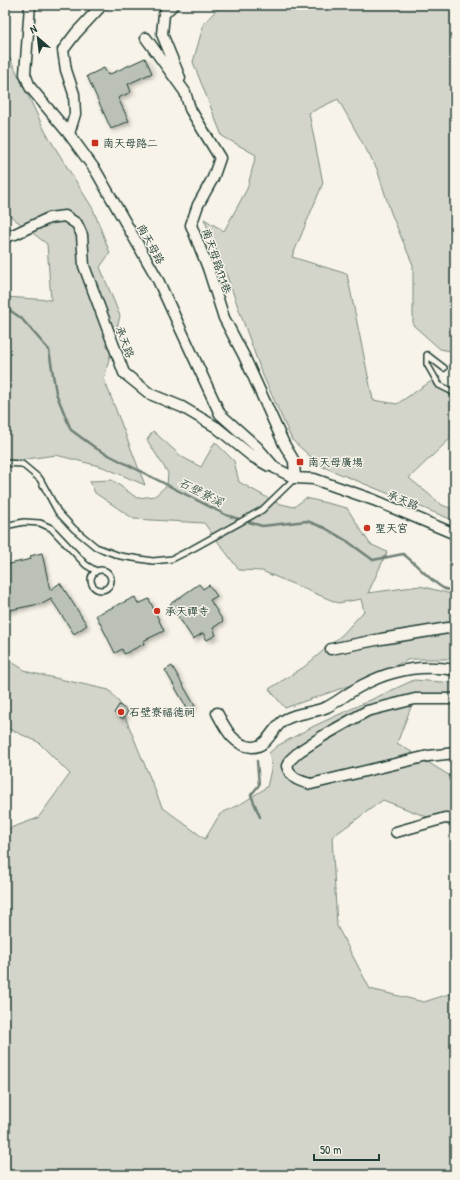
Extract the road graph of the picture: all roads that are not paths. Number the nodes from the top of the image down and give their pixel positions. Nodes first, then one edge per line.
1 (102, 5) edge
2 (173, 5) edge
3 (31, 6) edge
4 (146, 38) dead end
5 (185, 92) junction
6 (69, 134) junction
7 (5, 237) edge
8 (444, 368) dead end
9 (455, 394) edge
10 (5, 463) edge
11 (274, 468) junction
12 (295, 478) junction
13 (5, 526) edge
14 (455, 534) edge
15 (96, 571) dead end
16 (455, 629) edge
17 (330, 649) dead end
18 (455, 670) edge
19 (455, 699) edge
20 (217, 713) dead end
21 (455, 754) edge
22 (455, 819) edge
23 (396, 832) dead end

1 - 6 street
2 - 5 street
3 - 6 street, 南天母路
4 - 5 street, 南天母路171巷
5 - 12 street, 南天母路171巷
6 - 11 street, 南天母路
7 - 11 street, 承天路
8 - 9 lane
10 - 12 lane
11 - 12 street, 南天母路
12 - 14 street, 承天路
13 - 15 lane
16 - 17 street
18 - 20 street
19 - 21 street
22 - 23 street

